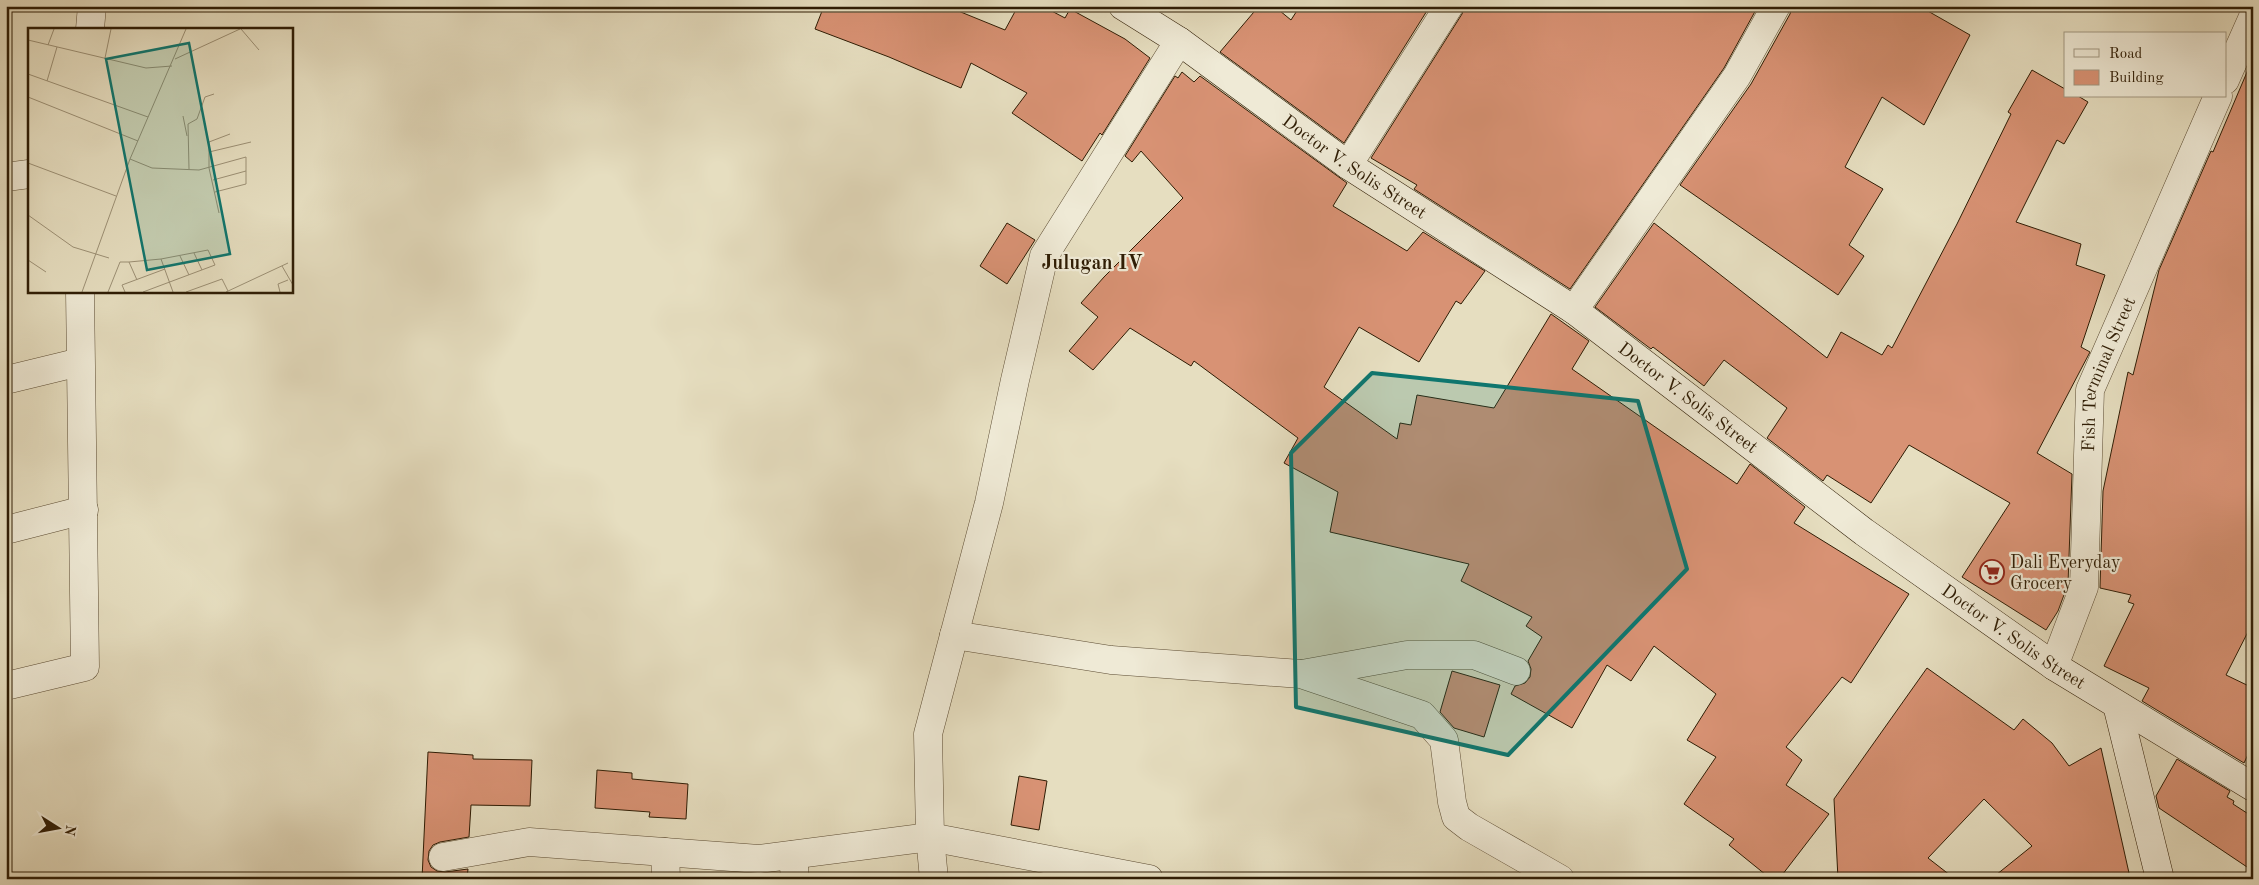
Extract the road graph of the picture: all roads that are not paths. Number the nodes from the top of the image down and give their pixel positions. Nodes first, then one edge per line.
1 (92, 6) edge
2 (1123, 6) edge
3 (1449, 6) edge
4 (1776, 6) edge
5 (2253, 17) edge
6 (90, 28) edge
7 (1179, 40) junction
8 (2226, 78) edge
9 (2217, 98) edge
10 (1348, 165) junction
11 (28, 174) edge
12 (6, 177) edge
13 (80, 292) edge
14 (1574, 310) junction
15 (80, 362) junction
16 (6, 380) edge
17 (84, 510) junction
18 (6, 530) edge
19 (954, 635) junction
20 (2054, 666) junction
21 (1516, 671) dead end
22 (1301, 674) junction
23 (6, 686) edge
24 (2117, 705) junction
25 (2253, 787) edge
26 (930, 837) junction
27 (664, 852) junction
28 (443, 857) dead end
29 (794, 867) edge
30 (1090, 873) edge
31 (666, 879) edge
32 (934, 879) edge
33 (1148, 879) edge
34 (1560, 879) edge
35 (2160, 879) edge

1 - 6 street
2 - 7 street, Doctor V. Solis Street
3 - 10 street
4 - 14 street
5 - 8 street
7 - 10 street, Doctor V. Solis Street
7 - 19 street
9 - 20 street, Fish Terminal Street
10 - 14 street, Doctor V. Solis Street
11 - 12 street
13 - 15 street
14 - 20 street, Doctor V. Solis Street
15 - 16 street
15 - 17 street
17 - 18 street
17 - 23 street
19 - 22 street
19 - 26 street
20 - 24 street, Doctor V. Solis Street
21 - 22 street
22 - 34 street
24 - 25 street, Doctor V. Solis Street
24 - 35 street
26 - 29 street
26 - 30 street
26 - 32 street
27 - 28 street
27 - 29 street
27 - 31 street
30 - 33 street

